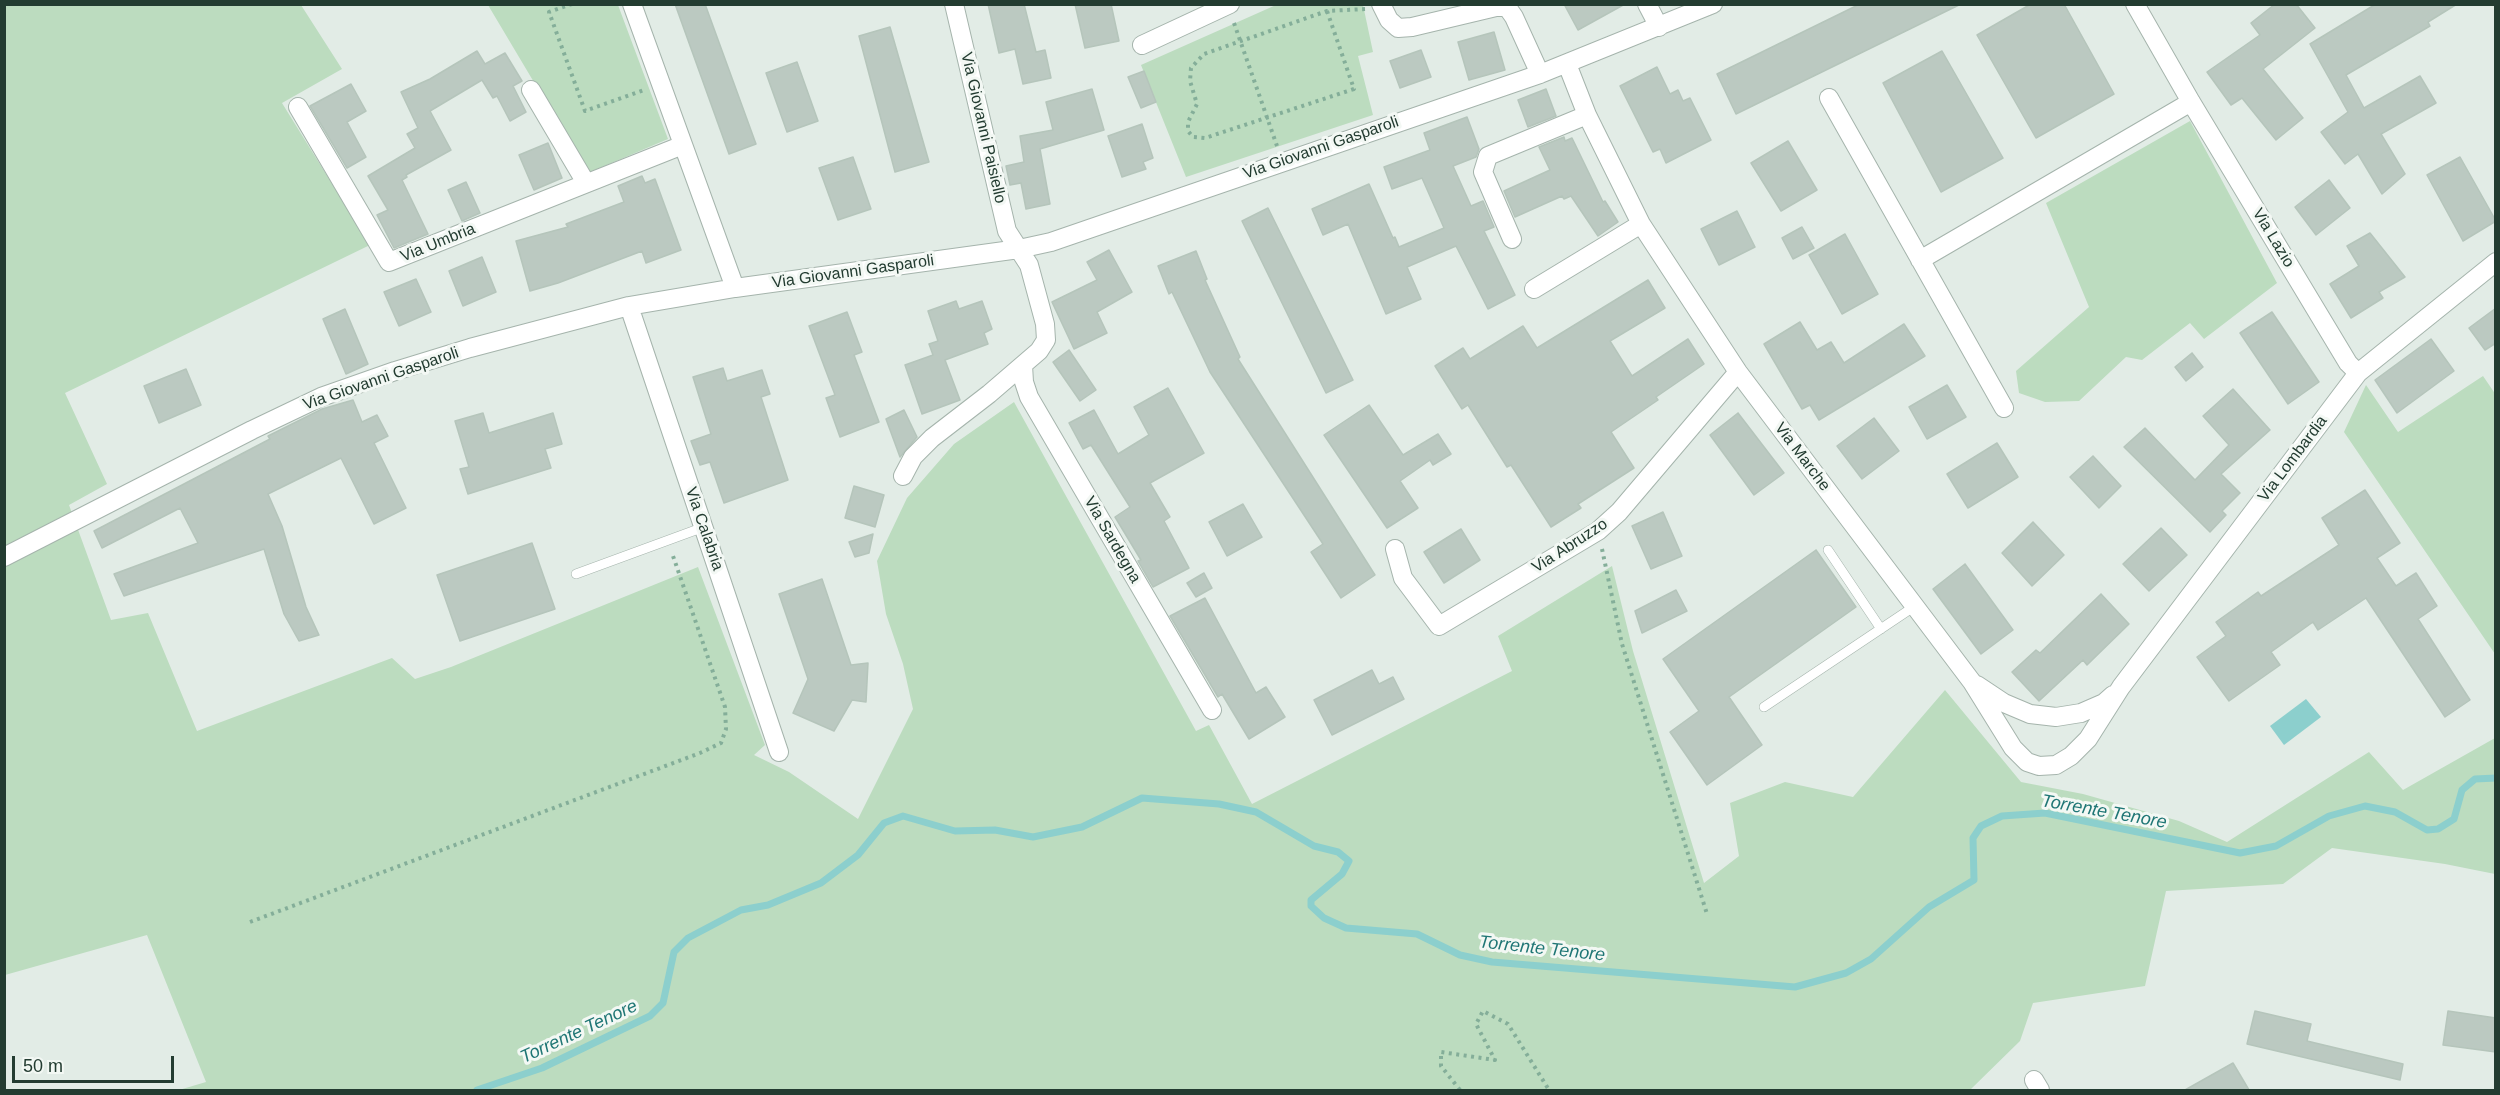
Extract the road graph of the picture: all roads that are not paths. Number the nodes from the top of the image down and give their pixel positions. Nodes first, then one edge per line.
1 (632, 4) edge
2 (954, 4) edge
3 (1647, 4) edge
4 (1713, 4) edge
5 (2136, 4) edge
6 (1229, 5) edge
7 (1376, 6) edge
8 (1659, 27) junction
9 (1142, 45) dead end
10 (1567, 64) junction
11 (1540, 74) junction
12 (531, 90) dead end
13 (1829, 98) dead end
14 (2191, 102) junction
15 (298, 107) dead end
16 (1587, 115) junction
17 (683, 145) junction
18 (586, 183) junction
19 (1641, 224) junction
20 (1512, 239) dead end
21 (1019, 249) junction
22 (1920, 260) junction
23 (2496, 262) edge
24 (735, 288) junction
25 (1534, 290) dead end
26 (629, 306) junction
27 (1023, 365) junction
28 (1738, 372) junction
29 (2358, 373) junction
30 (2004, 408) dead end
31 (903, 476) dead end
32 (704, 527) junction
33 (1395, 549) dead end
34 (1828, 550) dead end
35 (4, 557) edge
36 (576, 574) dead end
37 (1915, 606) junction
38 (1881, 629) junction
39 (1972, 682) junction
40 (2121, 687) junction
41 (1764, 708) dead end
42 (1212, 710) dead end
43 (779, 752) dead end

1 - 17 street
2 - 21 street, Via Giovanni Paisiello
3 - 8 street
4 - 8 street, Via Giovanni Gasparoli
5 - 14 street, Via Lazio
6 - 9 street
7 - 11 street
8 - 10 street, Via Giovanni Gasparoli
10 - 11 street, Via Giovanni Gasparoli
10 - 16 street, Via Marche
11 - 21 street, Via Giovanni Gasparoli
12 - 18 street
13 - 22 street
14 - 22 street
14 - 29 street, Via Lazio
15 - 18 street, Via Umbria
16 - 19 street, Via Marche
16 - 20 street
17 - 18 street, Via Umbria
17 - 24 street
19 - 25 street
19 - 28 street, Via Marche
21 - 24 street, Via Giovanni Gasparoli
21 - 27 street
22 - 30 street
23 - 29 street, Via Lombardia
24 - 26 street, Via Giovanni Gasparoli
26 - 32 street, Via Calabria
26 - 35 street, Via Giovanni Gasparoli
27 - 31 street
27 - 42 street, Via Sardegna
28 - 33 street, Via Abruzzo
28 - 37 street, Via Marche
29 - 40 street, Via Lombardia
32 - 36 lane
32 - 43 street, Via Calabria
34 - 38 lane
37 - 38 lane
37 - 39 street, Via Marche
38 - 41 lane
39 - 40 street, Via Marche
39 - 40 street, Via Marche

